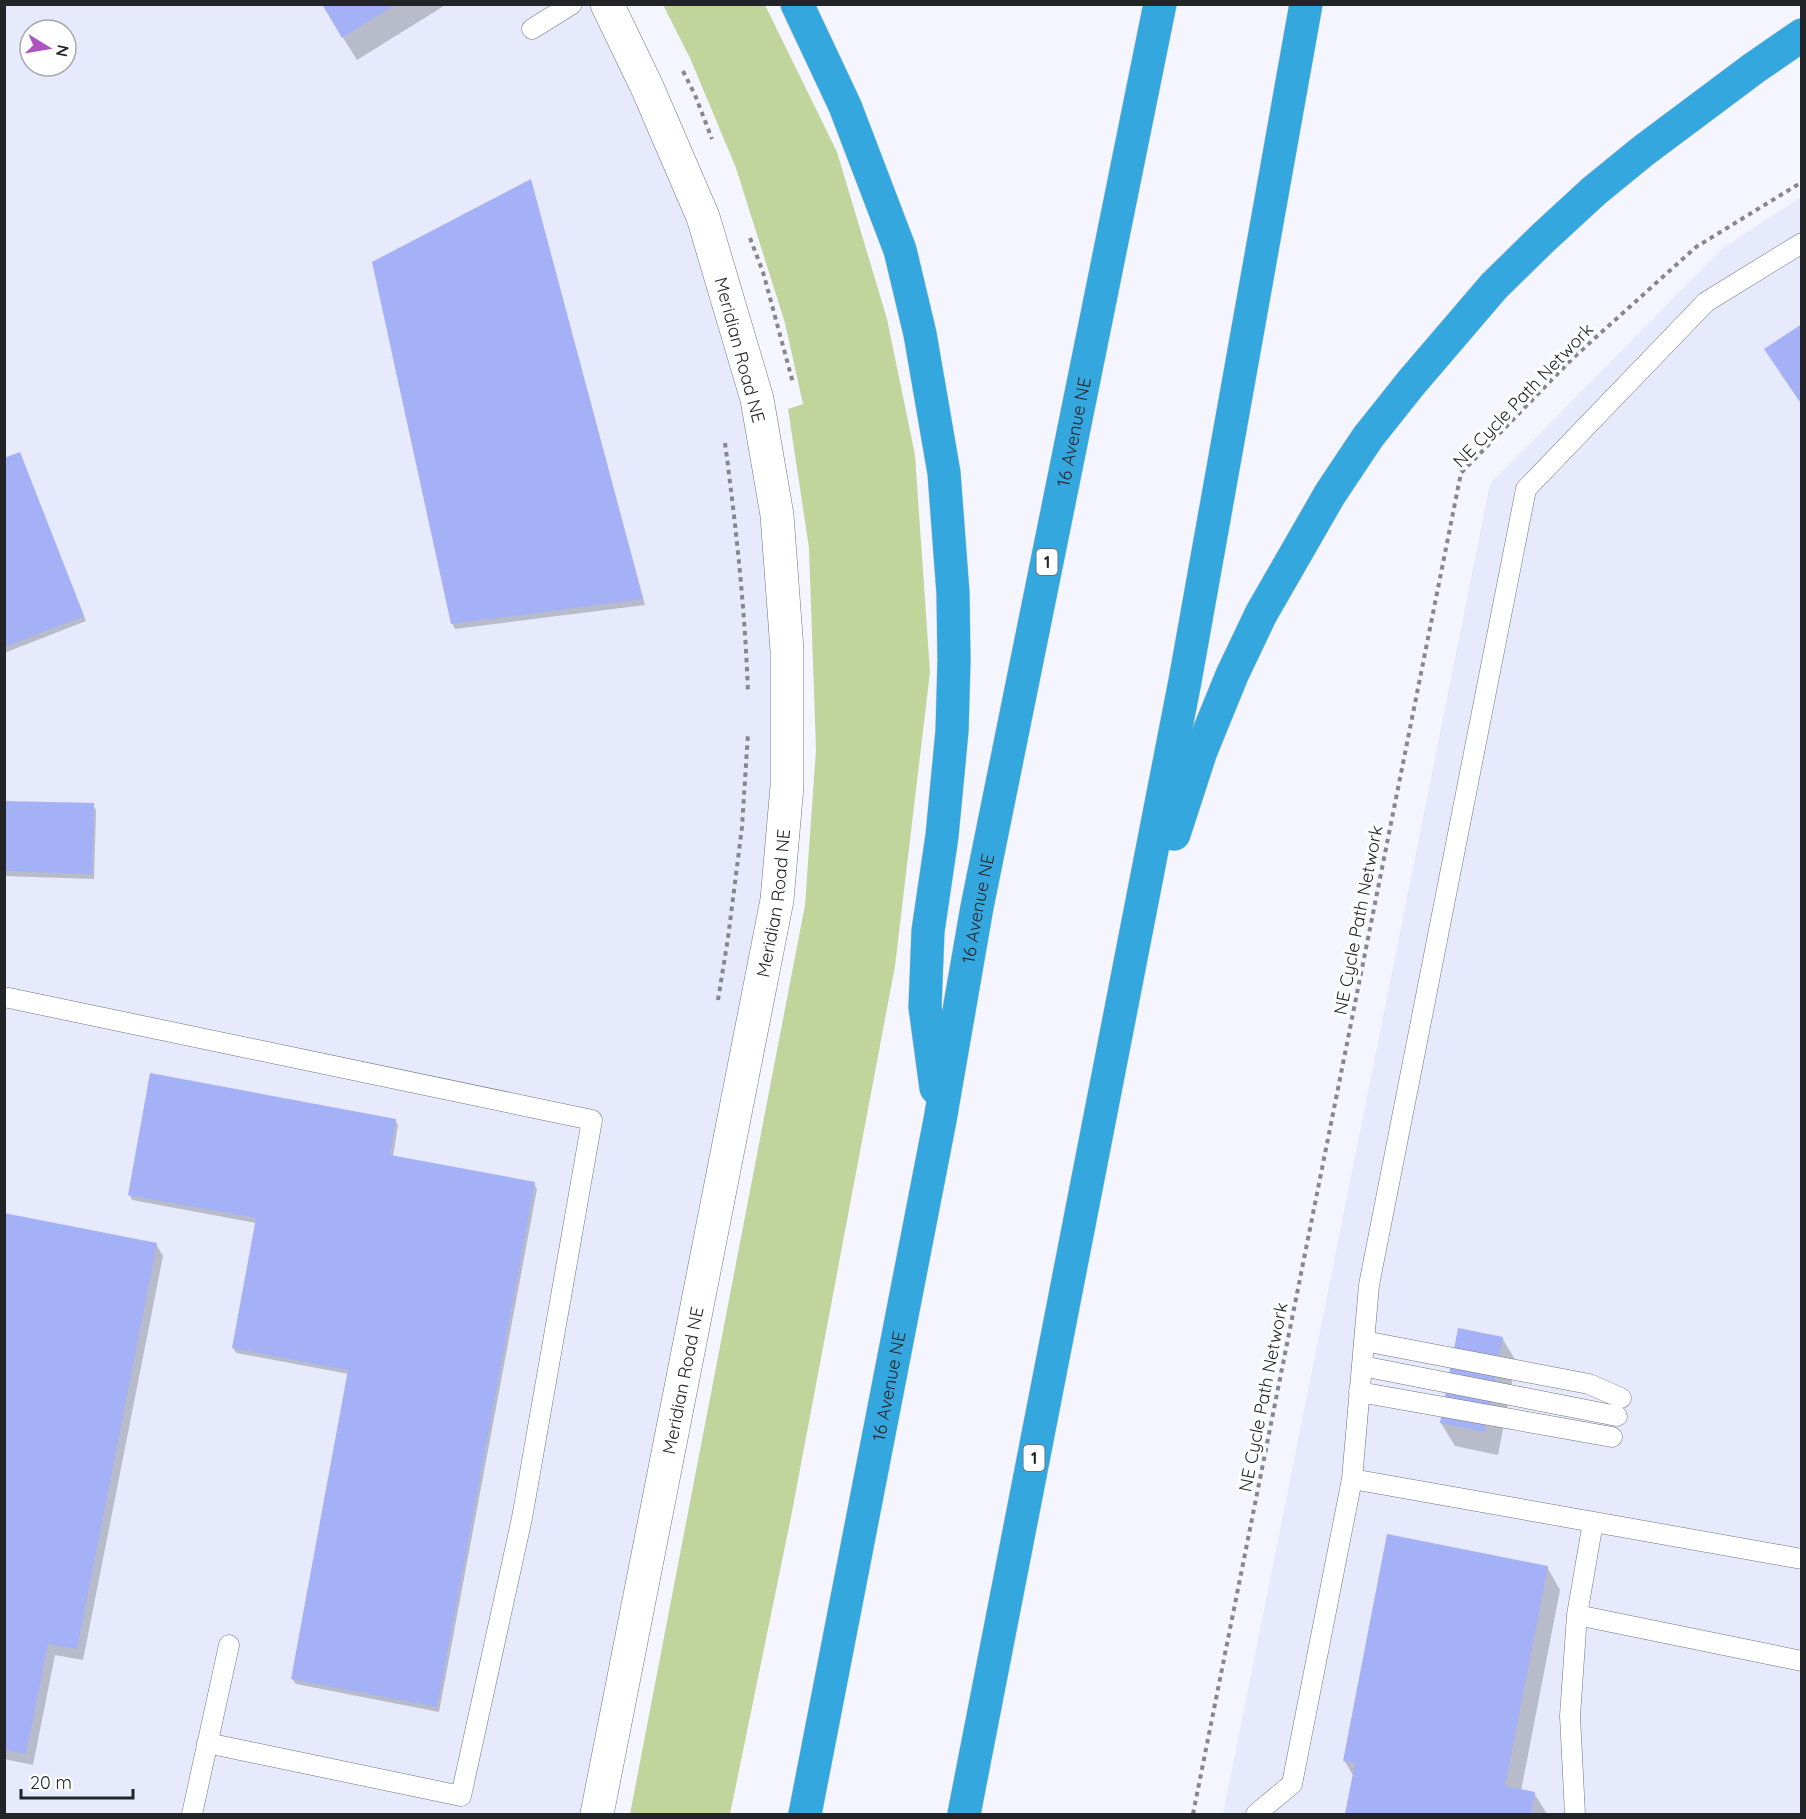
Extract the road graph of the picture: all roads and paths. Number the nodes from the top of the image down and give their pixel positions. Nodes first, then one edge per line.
1 (572, 4) edge
2 (607, 4) edge
3 (797, 4) edge
4 (1160, 4) edge
5 (1306, 4) edge
6 (532, 29) dead end
7 (1802, 35) edge
8 (679, 65) dead end
9 (712, 139) dead end
10 (1802, 182) edge
11 (746, 228) dead end
12 (1802, 243) edge
13 (757, 399) junction
14 (725, 439) dead end
15 (748, 696) dead end
16 (748, 728) dead end
17 (4, 997) edge
18 (717, 1004) dead end
19 (1103, 1102) junction
20 (940, 1120) junction
21 (1364, 1341) junction
22 (1362, 1366) junction
23 (1359, 1392) junction
24 (1612, 1437) dead end
25 (1352, 1479) junction
26 (1593, 1522) junction
27 (1802, 1559) edge
28 (1577, 1615) junction
29 (229, 1645) dead end
30 (1802, 1662) edge
31 (207, 1743) junction
32 (192, 1815) edge
33 (597, 1815) edge
34 (805, 1815) edge
35 (964, 1815) edge
36 (1193, 1815) edge
37 (1256, 1815) edge
38 (1575, 1815) edge

1 - 6 lane
2 - 13 street, Meridian Road NE
3 - 20 highway
4 - 20 highway, 16 Avenue NE / 1
5 - 19 highway, 1
7 - 19 highway
8 - 9 path
10 - 36 path, NE Cycle Path Network
11 - 13 path
12 - 21 lane
13 - 33 street, Meridian Road NE
14 - 15 path
16 - 18 path
17 - 31 lane
19 - 35 highway, 1
20 - 34 highway, 16 Avenue NE / 1
21 - 22 lane
21 - 22 lane
22 - 23 lane
23 - 24 lane
23 - 25 lane
25 - 26 lane
25 - 37 lane
26 - 27 lane
26 - 28 lane
28 - 30 lane
28 - 38 lane
29 - 31 lane
31 - 32 lane

